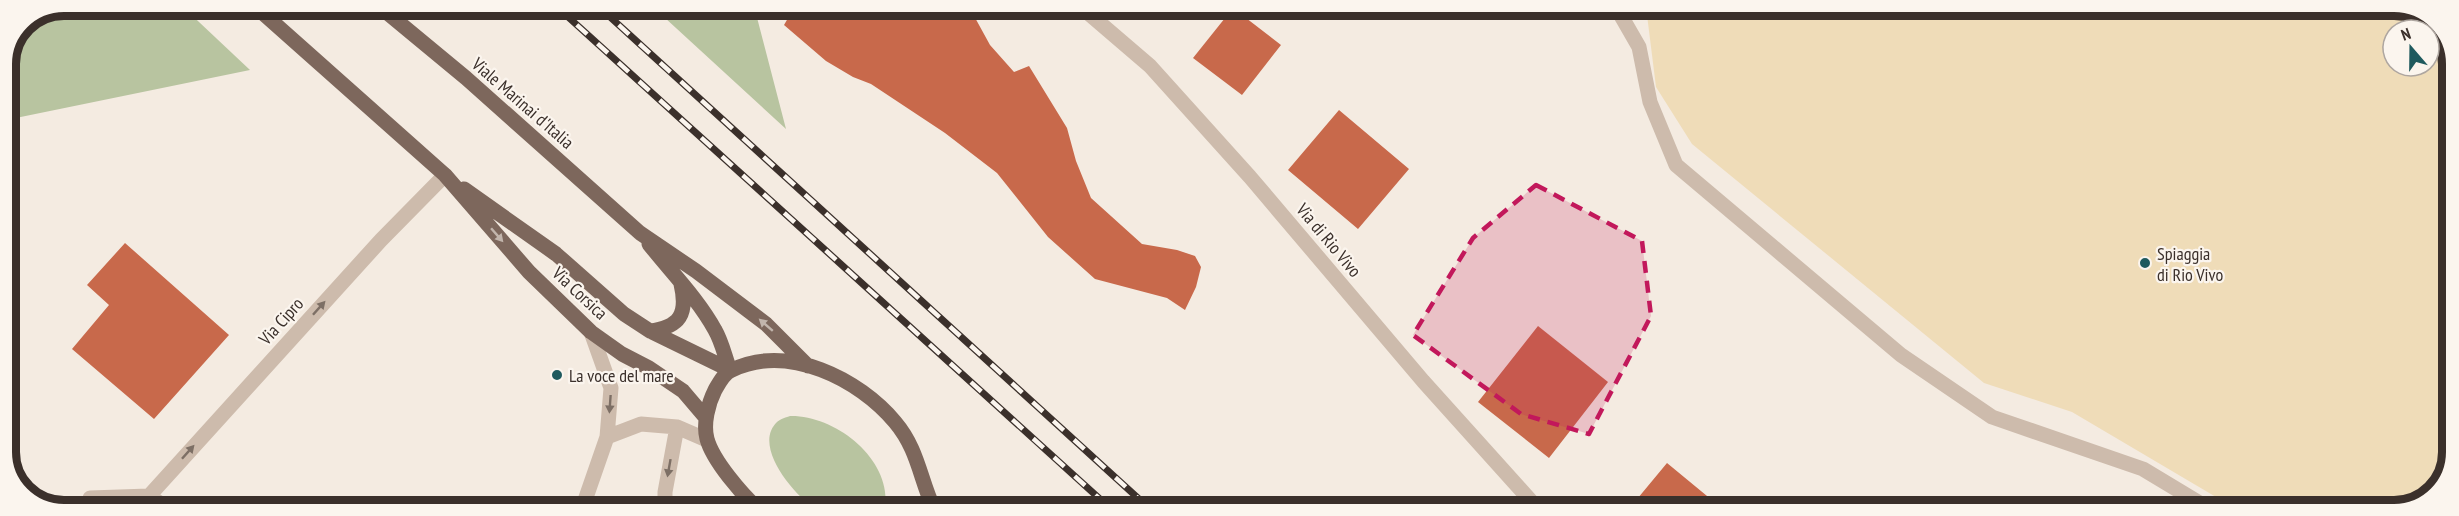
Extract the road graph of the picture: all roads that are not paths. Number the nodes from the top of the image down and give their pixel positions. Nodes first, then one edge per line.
1 (266, 16) edge
2 (391, 16) edge
3 (1092, 16) edge
4 (1621, 16) edge
5 (444, 175) junction
6 (640, 232) junction
7 (681, 285) junction
8 (650, 331) junction
9 (591, 332) junction
10 (808, 366) junction
11 (730, 370) junction
12 (706, 418) junction
13 (677, 427) junction
14 (607, 437) junction
15 (707, 440) junction
16 (926, 491) junction
17 (149, 496) junction
18 (90, 498) dead end
19 (155, 500) edge
20 (585, 500) edge
21 (665, 500) edge
22 (751, 500) edge
23 (922, 500) edge
24 (930, 500) edge
25 (1530, 500) edge
26 (2194, 500) edge

1 - 5 main road, Via Corsica
2 - 6 main road, Viale Marinai d'Italia
3 - 25 street, Via di Rio Vivo
4 - 26 street
5 - 8 main road, Via Corsica
5 -> 9 main road, Via Corsica
17 -> 5 street, Via Cipro
6 - 7 main road, Viale Marinai d'Italia
10 -> 6 main road, Viale Marinai d'Italia
7 - 8 main road
7 - 11 main road, Viale Marinai d'Italia
8 - 11 main road, Via Corsica
9 - 12 main road, Via Corsica
9 -> 14 street
10 - 11 main road
10 - 16 main road
11 - 12 main road
12 - 15 main road
13 - 14 street
13 - 15 street
13 -> 21 street
14 - 20 street
15 - 22 main road
16 - 23 main road
16 - 24 main road
17 - 18 street
17 - 19 street

